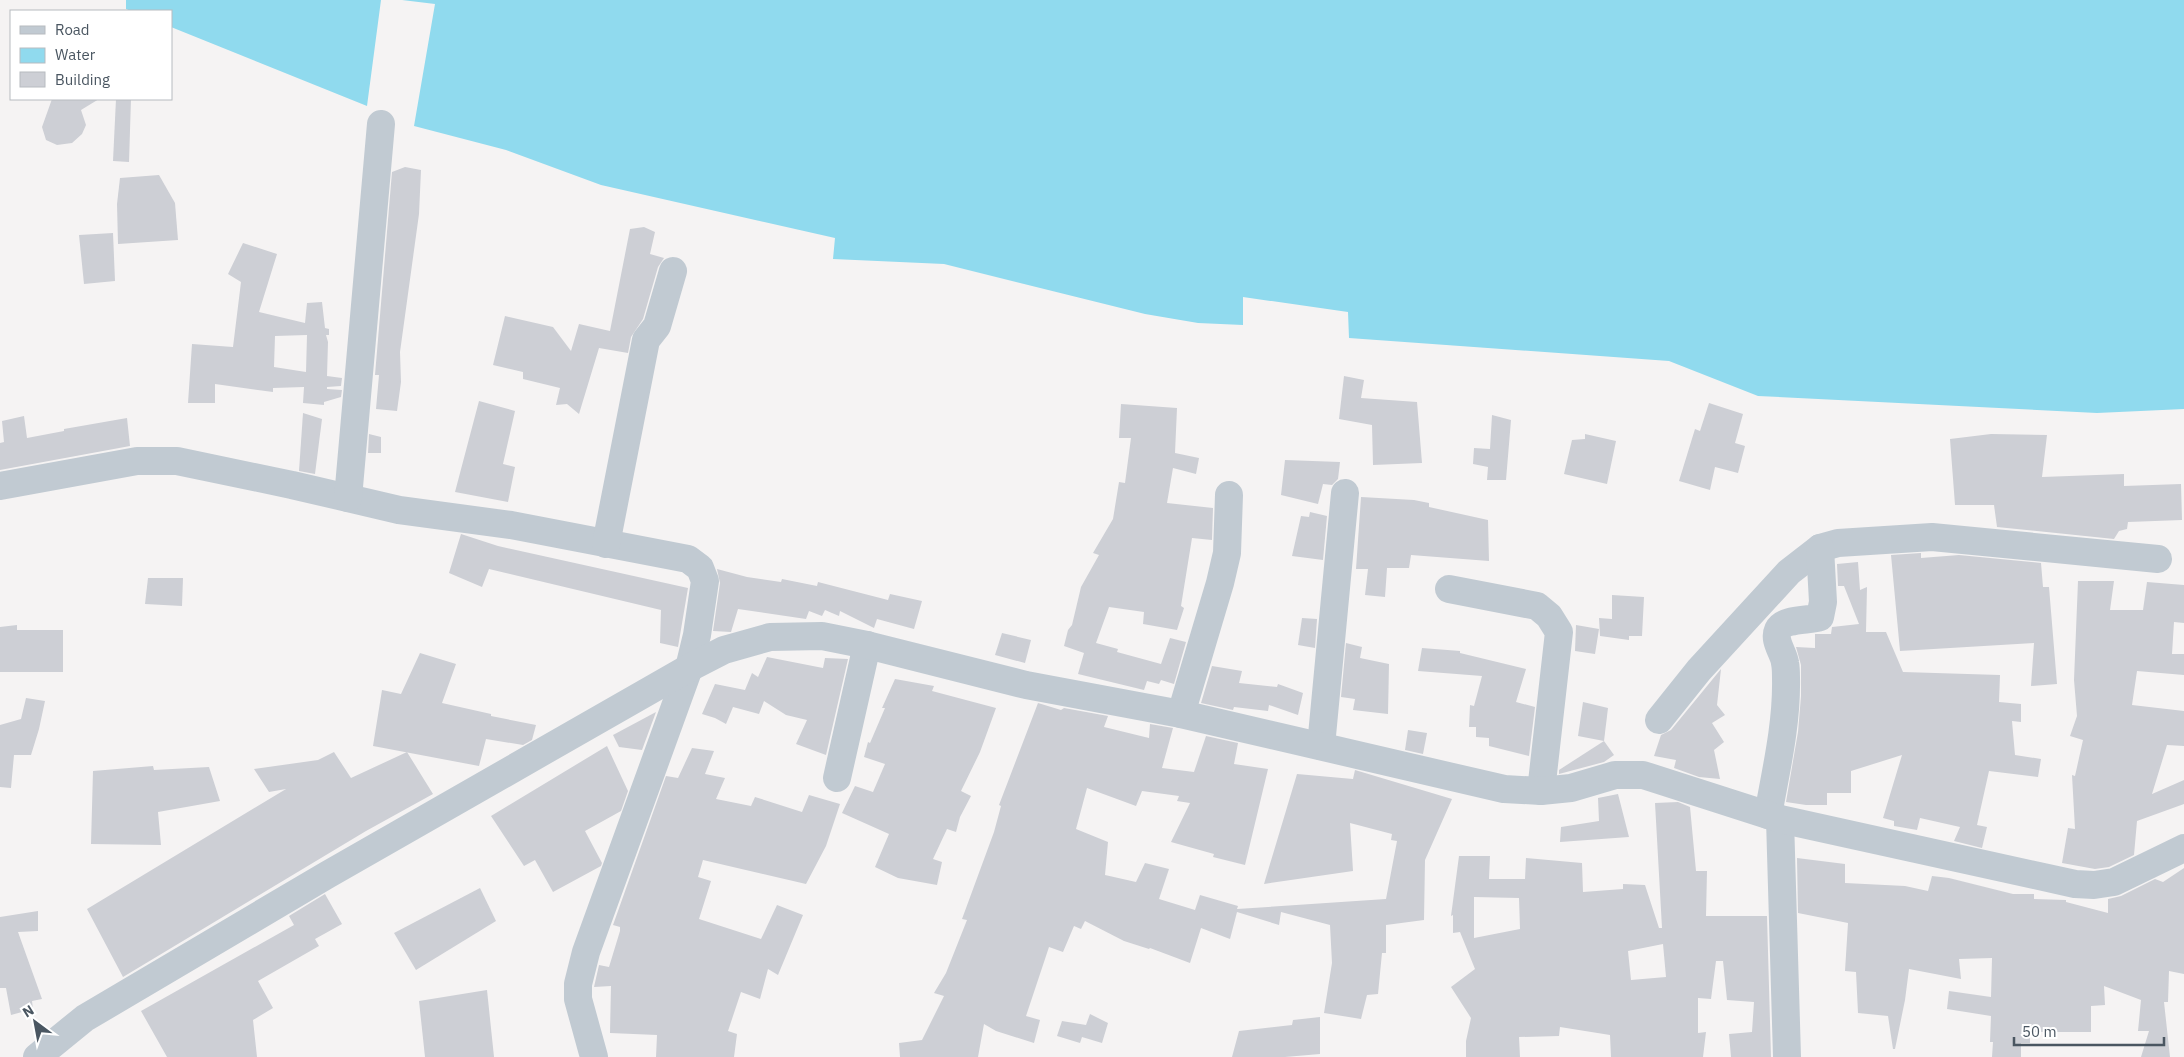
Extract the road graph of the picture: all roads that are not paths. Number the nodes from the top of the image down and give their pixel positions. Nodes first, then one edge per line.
1 (381, 124) dead end
2 (673, 271) dead end
3 (0, 486) edge
4 (1345, 493) dead end
5 (1229, 495) dead end
6 (348, 498) junction
7 (606, 544) junction
8 (1820, 548) junction
9 (2158, 559) dead end
10 (1449, 589) dead end
11 (867, 645) junction
12 (688, 668) junction
13 (1181, 714) junction
14 (1659, 720) dead end
15 (1322, 746) junction
16 (837, 778) dead end
17 (1541, 791) junction
18 (1774, 817) junction
19 (2184, 848) edge
20 (37, 1057) edge
21 (594, 1057) edge
22 (1787, 1057) edge

1 - 6 street
2 - 7 street
3 - 6 street
4 - 15 street
5 - 13 street
6 - 7 street
7 - 12 street
8 - 9 street
8 - 14 street
8 - 18 street
10 - 17 street
11 - 12 street
11 - 13 street
11 - 16 street
12 - 20 street
12 - 21 street
13 - 15 street
15 - 17 street
17 - 18 street
18 - 19 street
18 - 22 street

